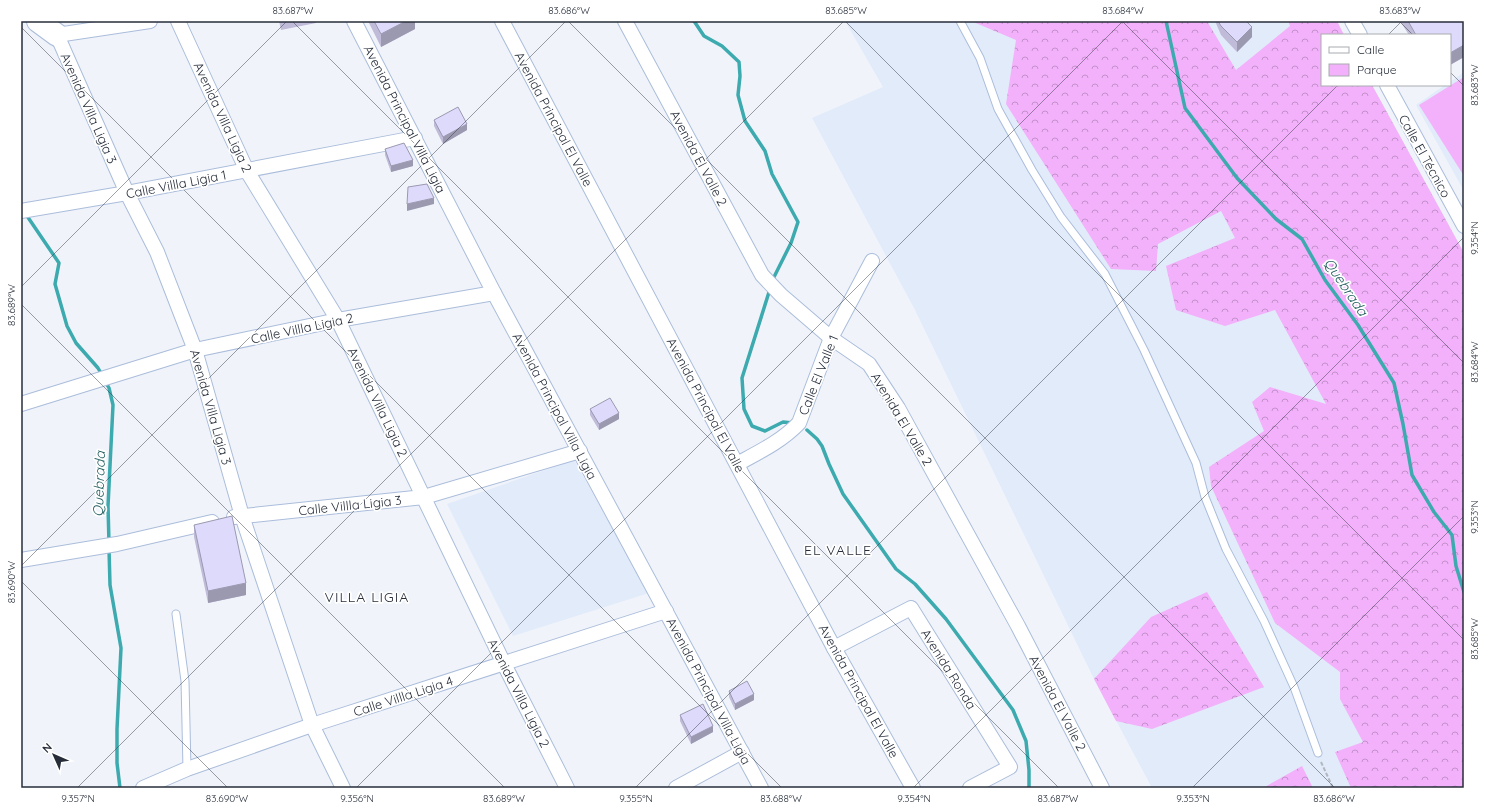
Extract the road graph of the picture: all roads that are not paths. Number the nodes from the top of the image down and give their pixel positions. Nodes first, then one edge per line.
1 (38, 21) edge
2 (150, 21) edge
3 (178, 21) edge
4 (354, 21) edge
5 (502, 21) edge
6 (625, 21) edge
7 (960, 21) edge
8 (1352, 21) edge
9 (57, 34) junction
10 (1359, 34) edge
11 (1388, 86) edge
12 (415, 138) junction
13 (247, 171) junction
14 (127, 193) junction
15 (26, 210) edge
16 (1464, 226) edge
17 (872, 261) dead end
18 (494, 293) junction
19 (338, 320) junction
20 (832, 338) junction
21 (195, 350) junction
22 (21, 404) edge
23 (580, 451) junction
24 (737, 464) junction
25 (424, 497) junction
26 (242, 516) junction
27 (21, 560) edge
28 (666, 611) junction
29 (176, 614) dead end
30 (834, 648) junction
31 (504, 664) junction
32 (312, 725) junction
33 (742, 752) junction
34 (1318, 753) road end
35 (187, 769) junction
36 (143, 788) edge
37 (343, 788) edge
38 (567, 788) edge
39 (676, 788) edge
40 (762, 788) edge
41 (913, 788) edge
42 (970, 788) edge
43 (1102, 788) edge

1 - 9 highway
2 - 9 street
3 - 13 street, Avenida Villa Ligia 2
4 - 12 street, Avenida Principal Villa Ligia
5 - 24 street, Avenida Principal El Valle
6 - 20 street, Avenida El Valle 2
7 - 34 lane
8 - 10 street
9 - 14 street, Avenida Villa Ligia 3
11 - 16 street, Calle El Técnico
12 - 13 street, Calle Villla Ligia 1
12 - 18 street, Avenida Principal Villa Ligia
13 - 14 street, Calle Villla Ligia 1
13 - 19 street, Avenida Villa Ligia 2
14 - 15 street, Calle Villla Ligia 1
14 - 21 street, Avenida Villa Ligia 3
17 - 20 street, Calle El Valle 1
18 - 19 street, Calle Villla Ligia 2
18 - 23 street, Avenida Principal Villa Ligia
19 - 21 street, Calle Villla Ligia 2
19 - 25 street, Avenida Villa Ligia 2
20 - 24 street, Calle El Valle 1
20 - 43 street, Avenida El Valle 2
21 - 22 street, Calle Villla Ligia 2
21 - 26 street, Avenida Villa Ligia 3
23 - 25 street, Calle Villla Ligia 3
23 - 28 street, Avenida Principal Villa Ligia
24 - 30 street, Avenida Principal El Valle
25 - 26 street, Calle Villla Ligia 3
25 - 31 street, Avenida Villa Ligia 2
26 - 27 street, Calle Villla Ligia 3
26 - 32 street, Avenida Villa Ligia 3
28 - 31 street, Calle Villla Ligia 4
28 - 33 street, Avenida Principal Villa Ligia
29 - 35 lane
30 - 41 street, Avenida Principal El Valle
30 - 42 street, Avenida Ronda
31 - 32 street, Calle Villla Ligia 4
31 - 38 street, Avenida Villa Ligia 2
32 - 35 street, Calle Villla Ligia 4
32 - 37 street, Avenida Villa Ligia 3
33 - 39 street
33 - 40 street, Avenida Principal Villa Ligia
35 - 36 street, Calle Villla Ligia 4

